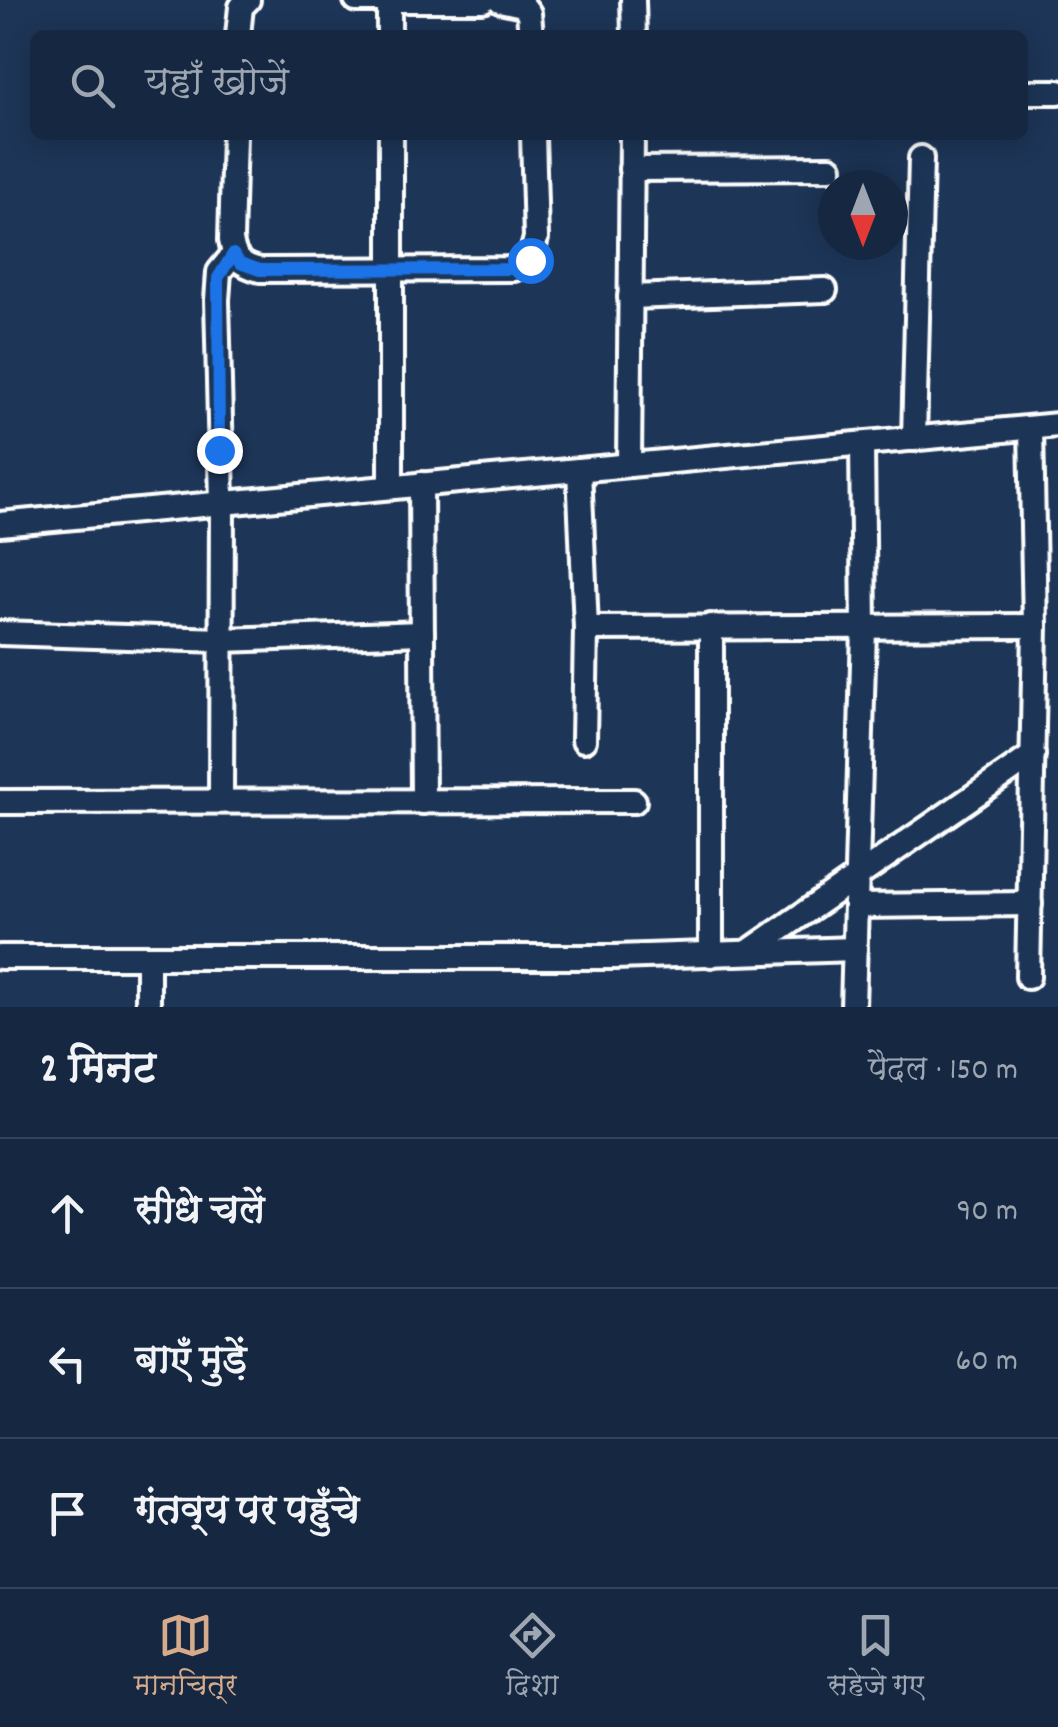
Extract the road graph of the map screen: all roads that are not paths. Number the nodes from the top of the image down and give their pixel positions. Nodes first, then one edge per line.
1 (248, 0) edge
2 (356, 0) edge
3 (479, 0) edge
4 (500, 0) edge
5 (633, 0) edge
6 (389, 1) edge
7 (239, 30) edge
8 (390, 30) edge
9 (530, 30) edge
10 (634, 30) edge
11 (1028, 92) edge
12 (1058, 92) edge
13 (234, 140) edge
14 (391, 140) edge
15 (533, 140) edge
16 (632, 140) edge
17 (920, 158) dead end
18 (830, 168) dead end
19 (631, 169) junction
20 (233, 254) junction
21 (392, 270) junction
22 (825, 290) dead end
23 (630, 297) junction
24 (1058, 426) edge
25 (1032, 428) junction
26 (914, 439) junction
27 (862, 444) junction
28 (629, 465) junction
29 (579, 470) junction
30 (422, 484) junction
31 (390, 487) junction
32 (222, 502) junction
33 (0, 524) edge
34 (711, 626) junction
35 (1035, 626) junction
36 (586, 628) junction
37 (864, 629) junction
38 (0, 633) edge
39 (422, 633) junction
40 (222, 640) junction
41 (584, 740) dead end
42 (1034, 756) junction
43 (221, 801) junction
44 (634, 801) dead end
45 (0, 802) edge
46 (424, 802) junction
47 (857, 874) junction
48 (1030, 904) junction
49 (857, 906) junction
50 (855, 950) junction
51 (747, 953) junction
52 (711, 955) junction
53 (0, 957) edge
54 (148, 958) junction
55 (1028, 977) dead end
56 (148, 1007) edge
57 (853, 1007) edge

1 - 7 street
2 - 6 street
3 - 6 street
4 - 9 street
5 - 10 street
6 - 8 street
11 - 12 street
13 - 20 street
14 - 21 street
15 - 21 street
16 - 19 street
17 - 26 street
18 - 19 street
19 - 23 street
20 - 21 street
20 - 32 street
21 - 31 street
22 - 23 street
23 - 28 street
24 - 25 street
25 - 26 street
25 - 35 street
26 - 27 street
27 - 28 street
27 - 37 street
28 - 29 street
29 - 30 street
29 - 36 street
30 - 31 street
30 - 39 street
31 - 32 street
32 - 33 street
32 - 40 street
34 - 36 street
34 - 37 street
34 - 52 street
35 - 37 street
35 - 42 street
36 - 41 street
37 - 47 street
38 - 40 street
39 - 40 street
39 - 46 street
40 - 43 street
42 - 47 street
42 - 48 street
43 - 45 street
43 - 46 street
44 - 46 street
47 - 49 street
47 - 51 street
48 - 49 street
48 - 55 street
49 - 50 street
50 - 51 street
50 - 57 street
51 - 52 street
52 - 54 street
53 - 54 street
54 - 56 street

